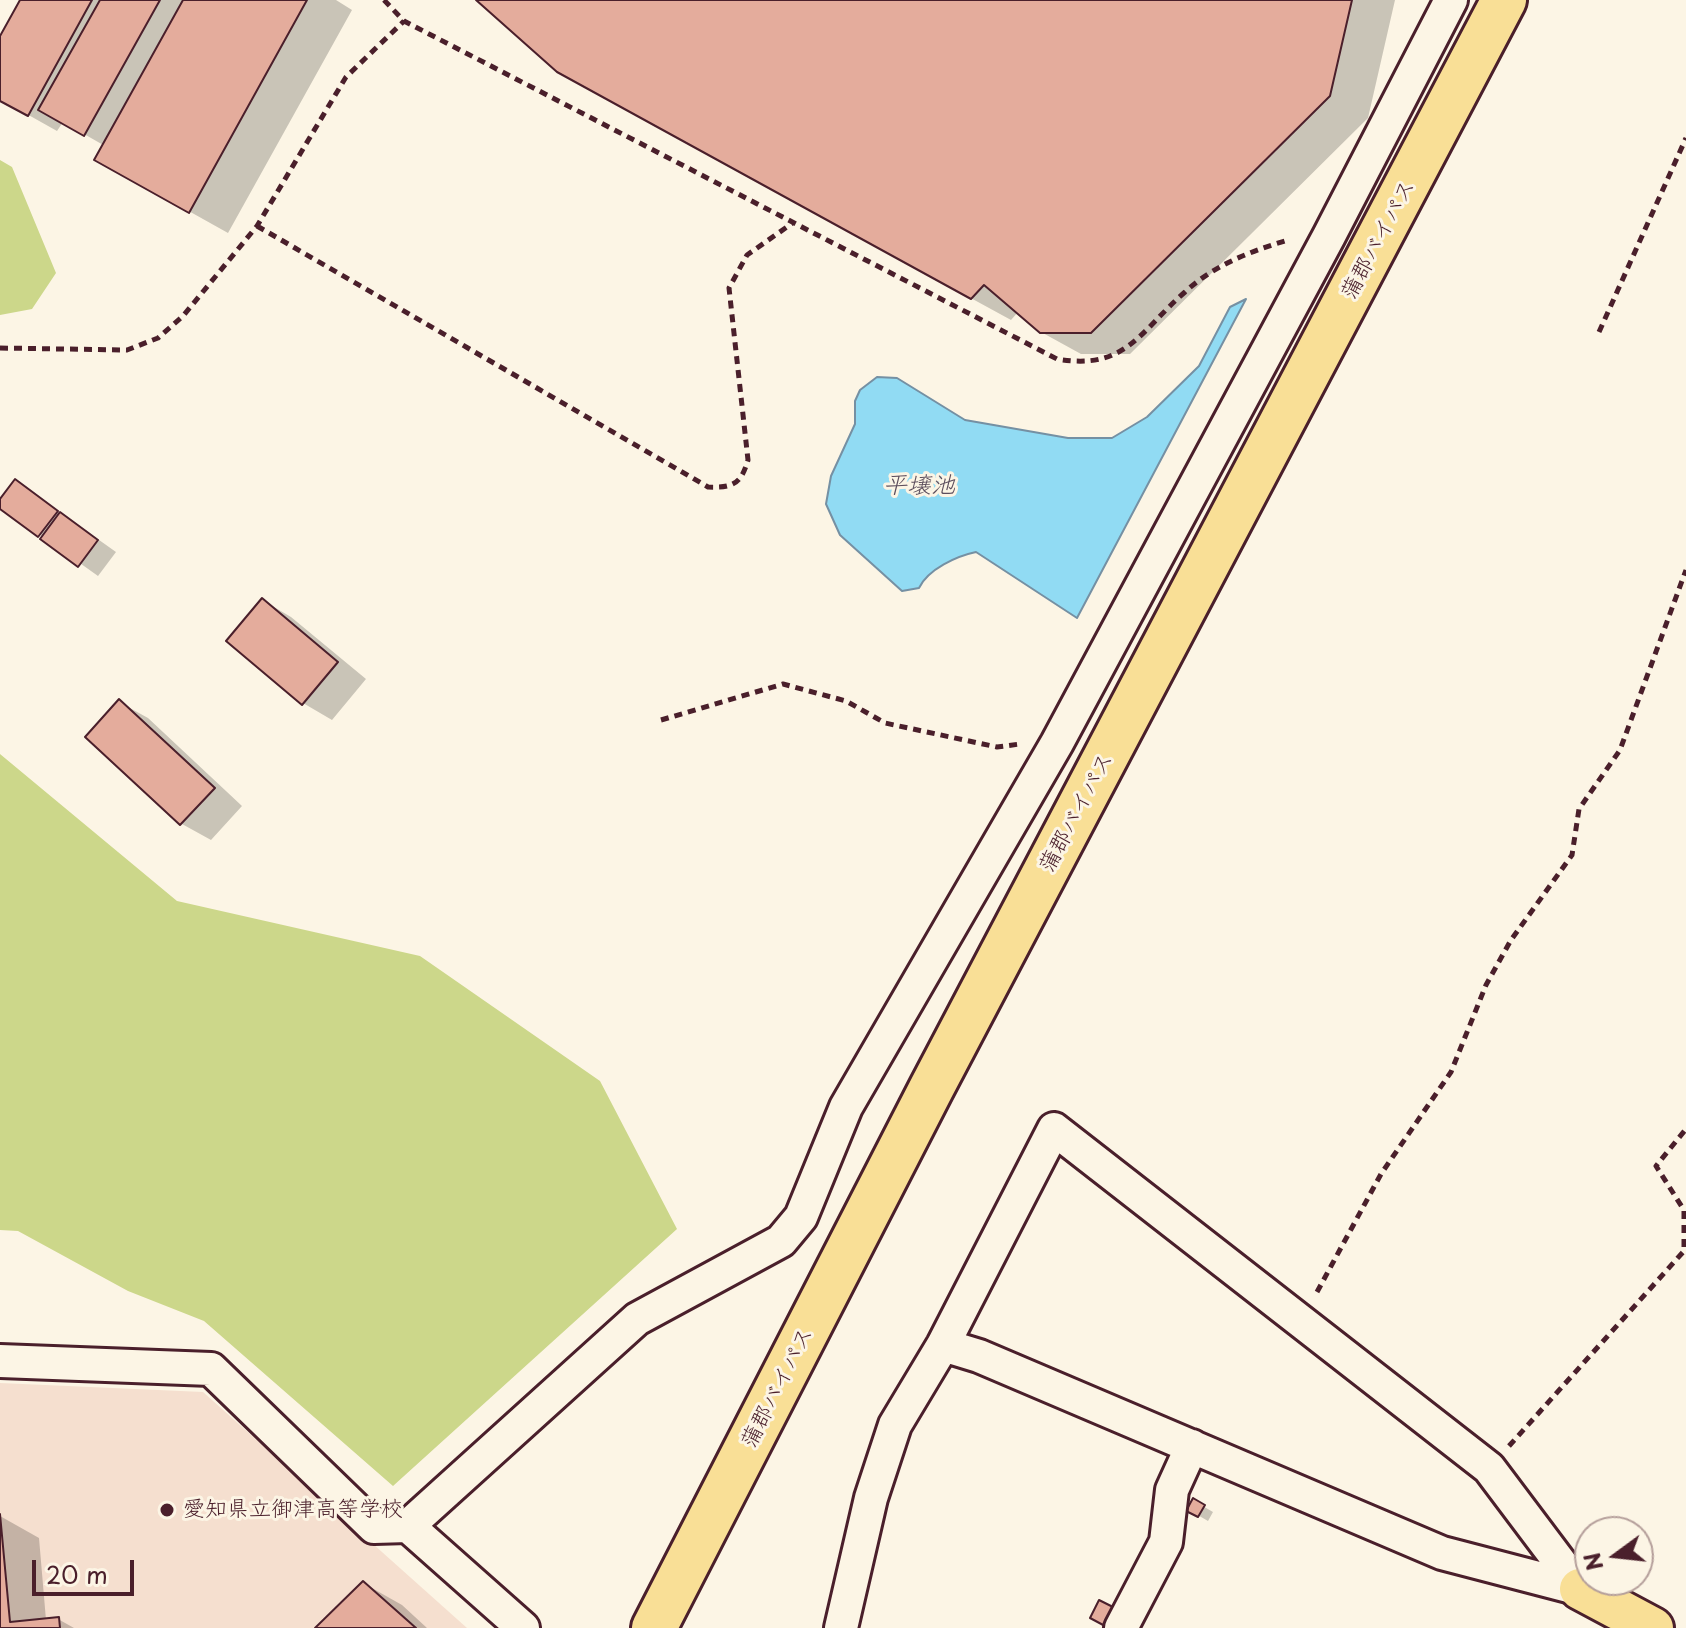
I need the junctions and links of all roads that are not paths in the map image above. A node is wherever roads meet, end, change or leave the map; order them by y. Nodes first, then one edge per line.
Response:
1 (1451, 0) edge
2 (1504, 0) edge
3 (1526, 0) edge
4 (943, 1345) junction
5 (0, 1361) edge
6 (1192, 1446) junction
7 (408, 1526) junction
8 (1574, 1581) edge
9 (1574, 1587) edge
10 (1593, 1596) edge
11 (523, 1628) edge
12 (654, 1628) edge
13 (679, 1628) edge
14 (841, 1628) edge
15 (1121, 1628) edge
16 (1653, 1628) edge

1 - 7 street
2 - 12 highway, 蒲郡バイパス
3 - 13 highway, 蒲郡バイパス
4 - 6 street
4 - 8 street
4 - 14 street
5 - 7 street
6 - 9 street
6 - 15 street
7 - 11 street
10 - 16 main road

